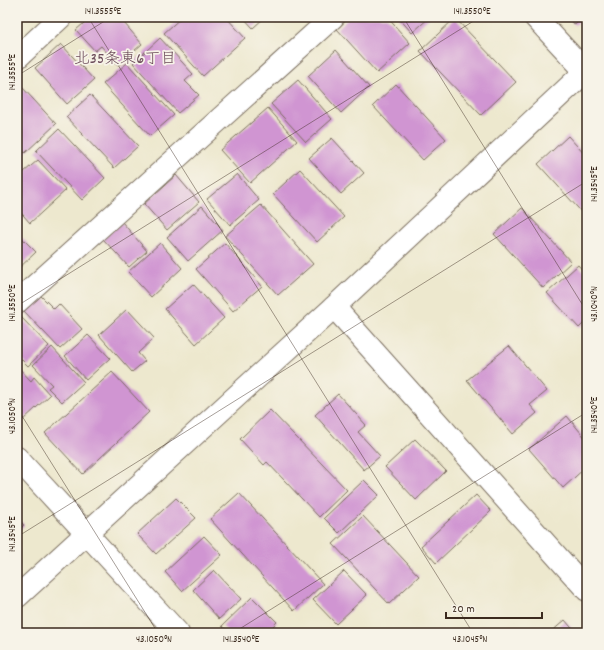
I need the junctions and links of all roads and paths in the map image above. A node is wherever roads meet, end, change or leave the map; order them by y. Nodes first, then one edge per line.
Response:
1 (61, 17) edge
2 (333, 17) edge
3 (536, 17) edge
4 (17, 58) edge
5 (587, 72) edge
6 (17, 302) edge
7 (334, 307) junction
8 (17, 458) edge
9 (87, 534) junction
10 (587, 590) edge
11 (17, 597) edge
12 (178, 633) edge

1 - 4 street
2 - 6 street
3 - 5 street
5 - 7 street
7 - 9 street
7 - 10 street
8 - 9 street
9 - 11 street
9 - 12 street

